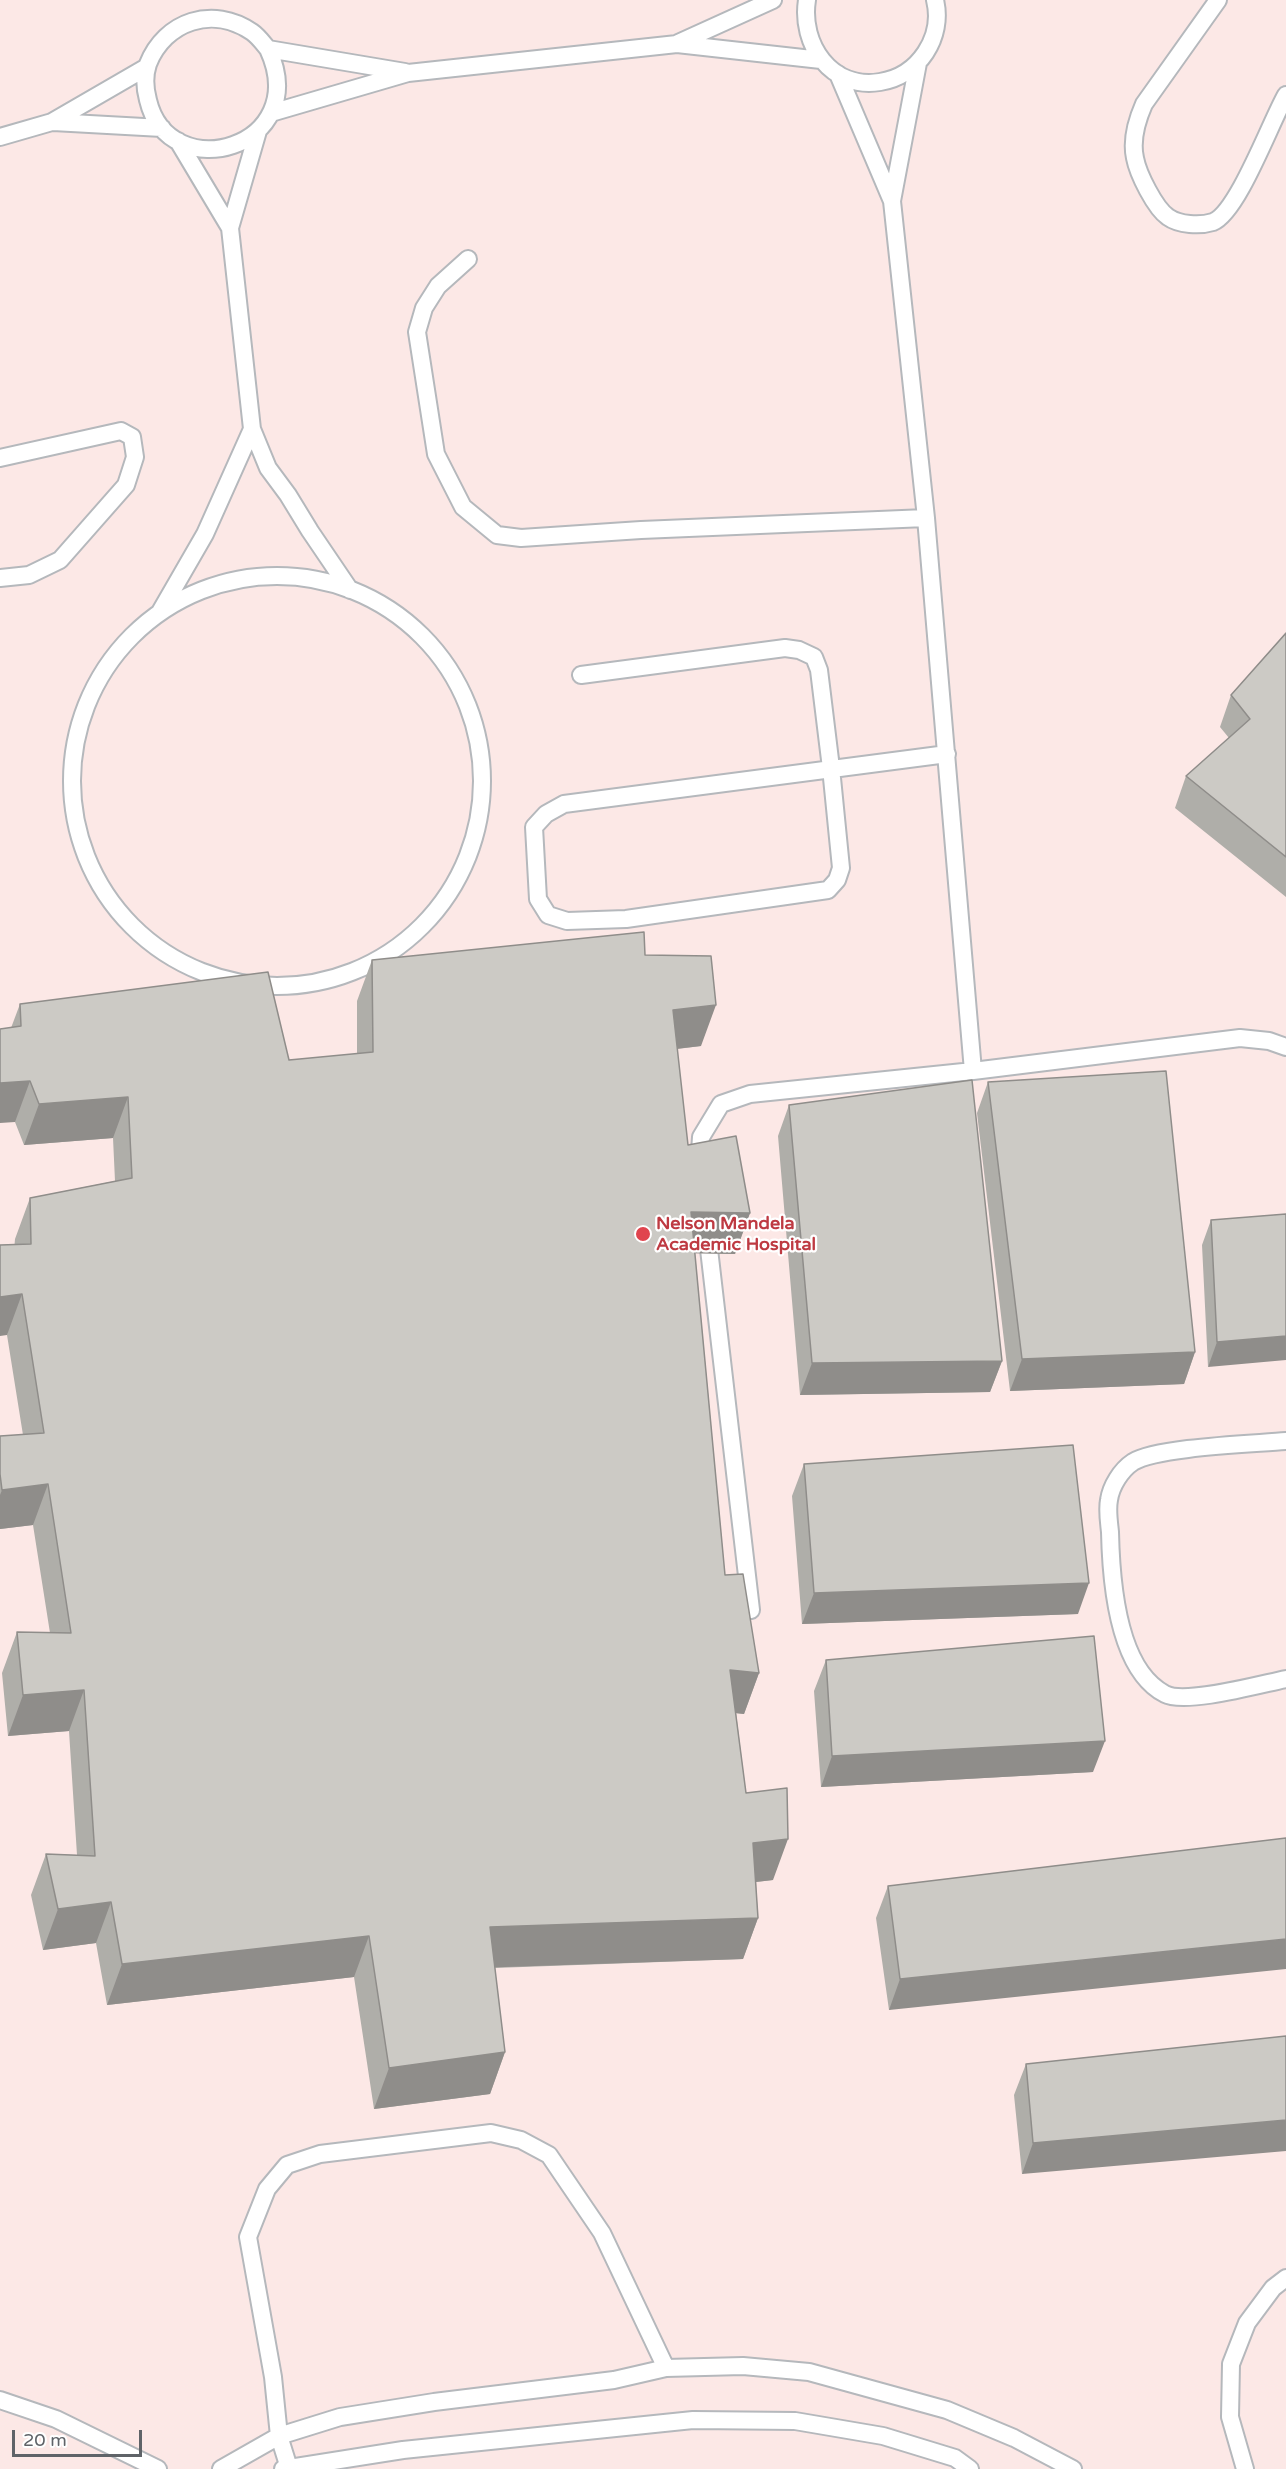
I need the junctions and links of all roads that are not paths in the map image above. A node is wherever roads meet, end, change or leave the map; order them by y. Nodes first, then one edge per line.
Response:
1 (772, 0) edge
2 (807, 0) edge
3 (935, 0) edge
4 (1218, 0) edge
5 (677, 44) junction
6 (268, 49) junction
7 (821, 60) junction
8 (918, 63) junction
9 (147, 67) junction
10 (408, 73) junction
11 (838, 74) junction
12 (1286, 95) edge
13 (271, 113) junction
14 (52, 122) junction
15 (162, 128) junction
16 (258, 131) junction
17 (0, 138) edge
18 (178, 141) junction
19 (892, 201) junction
20 (230, 228) junction
21 (468, 259) dead end
22 (252, 429) junction
23 (0, 459) edge
24 (926, 518) junction
25 (0, 578) edge
26 (350, 590) junction
27 (160, 612) junction
28 (581, 675) dead end
29 (947, 754) junction
30 (831, 768) junction
31 (1286, 1047) edge
32 (973, 1071) junction
33 (701, 1182) edge
34 (705, 1217) edge
35 (1286, 1441) edge
36 (751, 1610) edge
37 (1286, 1679) edge
38 (1286, 2278) edge
39 (666, 2368) junction
40 (0, 2400) edge
41 (279, 2436) junction
42 (286, 2468) edge
43 (158, 2469) edge
44 (221, 2469) edge
45 (970, 2469) edge
46 (1073, 2469) edge
47 (1245, 2469) edge

1 - 5 lane
2 - 7 lane
3 - 8 lane
4 - 12 lane
5 - 7 lane
5 - 10 lane
6 - 9 lane
6 - 10 lane
6 - 13 lane
7 - 11 lane
8 - 11 lane
8 - 19 lane
9 - 14 lane
9 - 15 lane
10 - 13 lane
11 - 19 lane
13 - 16 lane
14 - 15 lane
14 - 17 lane
15 - 18 lane
16 - 18 lane
16 - 20 lane
18 - 20 lane
19 - 24 lane
20 - 22 lane
21 - 24 lane
22 - 26 lane
22 - 27 lane
23 - 25 lane
24 - 29 lane
26 - 27 lane
26 - 27 lane
28 - 30 lane
29 - 30 lane
29 - 32 lane
30 - 30 lane
31 - 32 lane
32 - 33 lane
34 - 36 lane
35 - 37 lane
38 - 47 lane
39 - 41 lane
39 - 41 lane
39 - 46 lane
40 - 43 lane
41 - 42 lane
41 - 44 lane
42 - 45 lane

